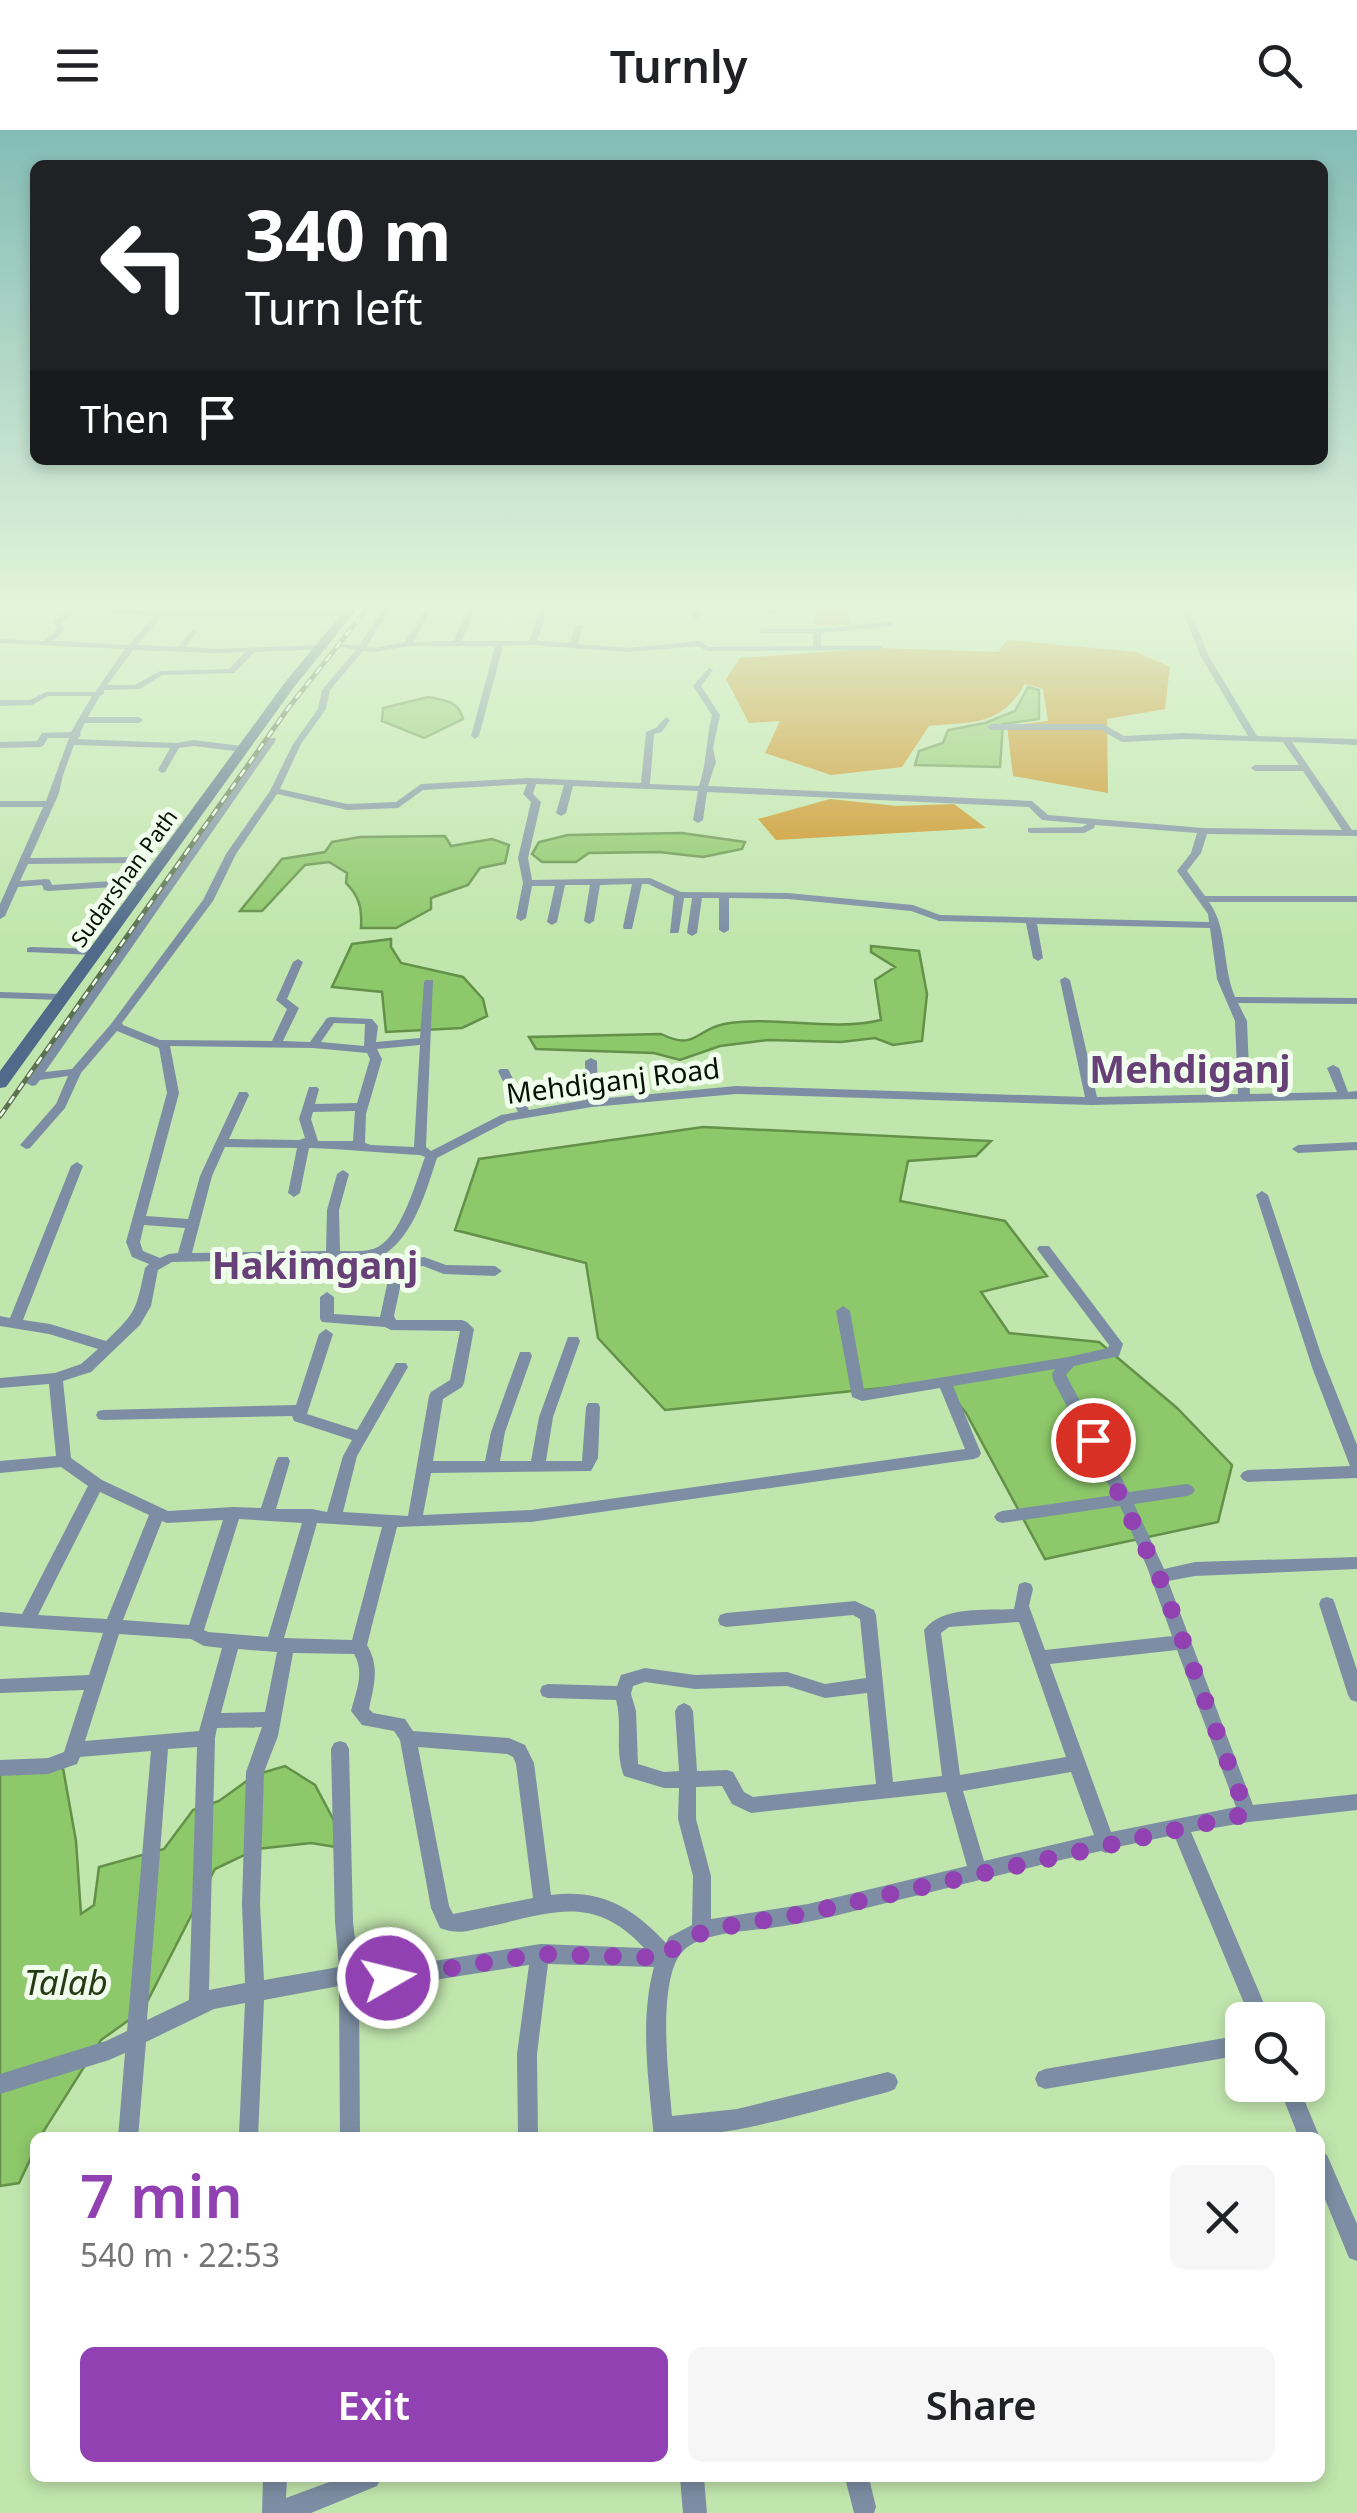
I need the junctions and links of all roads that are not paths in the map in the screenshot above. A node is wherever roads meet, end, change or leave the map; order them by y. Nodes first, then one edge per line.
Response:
1 (87, 715) edge
2 (269, 715) edge
3 (318, 715) edge
4 (481, 715) edge
5 (716, 715) edge
6 (1240, 715) edge
7 (84, 720) junction
8 (139, 720) dead end
9 (666, 720) dead end
10 (991, 727) dead end
11 (475, 736) dead end
12 (1253, 737) junction
13 (1285, 738) junction
14 (75, 739) junction
15 (272, 740) dead end
16 (1357, 742) edge
17 (0, 745) edge
18 (176, 746) junction
19 (242, 749) junction
20 (1255, 768) dead end
21 (1305, 768) junction
22 (162, 770) dead end
23 (532, 781) junction
24 (569, 783) junction
25 (644, 786) junction
26 (704, 788) junction
27 (275, 790) junction
28 (0, 804) edge
29 (49, 804) junction
30 (561, 813) dead end
31 (698, 820) dead end
32 (1094, 821) junction
33 (1031, 830) dead end
34 (1202, 831) junction
35 (1353, 833) edge
36 (26, 861) junction
37 (142, 876) junction
38 (561, 882) junction
39 (595, 882) junction
40 (637, 882) junction
41 (528, 883) junction
42 (17, 884) junction
43 (679, 895) junction
44 (697, 896) junction
45 (724, 896) junction
46 (1204, 899) junction
47 (1357, 899) edge
48 (0, 914) edge
49 (521, 918) dead end
50 (1032, 920) junction
51 (590, 921) dead end
52 (552, 922) dead end
53 (1214, 925) junction
54 (628, 927) dead end
55 (724, 930) dead end
56 (674, 931) dead end
57 (692, 933) dead end
58 (31, 950) dead end
59 (94, 952) junction
60 (1038, 958) dead end
61 (298, 962) dead end
62 (1064, 980) dead end
63 (429, 982) dead end
64 (0, 994) edge
65 (61, 997) junction
66 (1234, 1000) junction
67 (1357, 1000) edge
68 (116, 1025) junction
69 (426, 1041) junction
70 (162, 1043) junction
71 (276, 1044) junction
72 (313, 1045) junction
73 (371, 1048) junction
74 (592, 1062) dead end
75 (1334, 1068) dead end
76 (504, 1071) dead end
77 (76, 1072) junction
78 (0, 1083) edge
79 (313, 1089) dead end
80 (243, 1095) dead end
81 (1350, 1096) edge
82 (1244, 1099) junction
83 (1092, 1101) junction
84 (592, 1102) junction
85 (362, 1107) junction
86 (308, 1108) junction
87 (525, 1114) junction
88 (308, 1142) junction
89 (223, 1143) junction
90 (26, 1145) dead end
91 (359, 1145) junction
92 (1357, 1146) edge
93 (1298, 1149) dead end
94 (427, 1154) junction
95 (76, 1166) dead end
96 (343, 1174) dead end
97 (294, 1193) dead end
98 (1262, 1195) dead end
99 (138, 1220) junction
100 (193, 1224) junction
101 (1044, 1249) dead end
102 (375, 1253) junction
103 (333, 1254) junction
104 (184, 1257) junction
105 (158, 1262) junction
106 (395, 1266) junction
107 (494, 1272) dead end
108 (327, 1298) dead end
109 (844, 1312) dead end
110 (8, 1322) edge
111 (388, 1322) junction
112 (326, 1334) dead end
113 (573, 1341) dead end
114 (108, 1347) junction
115 (526, 1356) dead end
116 (1069, 1362) junction
117 (401, 1367) dead end
118 (56, 1378) junction
119 (944, 1382) junction
120 (0, 1383) edge
121 (593, 1407) dead end
122 (299, 1410) junction
123 (102, 1414) dead end
124 (360, 1437) junction
125 (64, 1461) junction
126 (284, 1461) dead end
127 (492, 1464) junction
128 (538, 1466) junction
129 (426, 1467) junction
130 (0, 1468) edge
131 (1357, 1468) edge
132 (1248, 1476) dead end
133 (97, 1484) junction
134 (1188, 1490) dead end
135 (1125, 1500) junction
136 (233, 1513) junction
137 (158, 1514) junction
138 (267, 1514) junction
139 (312, 1515) junction
140 (334, 1516) junction
141 (1002, 1517) dead end
142 (391, 1520) junction
143 (414, 1522) junction
144 (1357, 1562) edge
145 (1159, 1576) junction
146 (1025, 1588) dead end
147 (1327, 1604) dead end
148 (1024, 1614) junction
149 (0, 1619) edge
150 (27, 1619) junction
151 (726, 1620) dead end
152 (112, 1627) junction
153 (194, 1632) junction
154 (232, 1642) junction
155 (1183, 1642) junction
156 (280, 1646) junction
157 (358, 1647) junction
158 (1041, 1658) junction
159 (92, 1682) junction
160 (876, 1684) junction
161 (0, 1686) edge
162 (548, 1692) dead end
163 (622, 1694) junction
164 (1357, 1695) edge
165 (684, 1711) dead end
166 (272, 1719) junction
167 (208, 1729) junction
168 (408, 1738) junction
169 (160, 1742) junction
170 (340, 1749) dead end
171 (74, 1750) junction
172 (1078, 1763) junction
173 (0, 1768) edge
174 (688, 1780) junction
175 (952, 1784) junction
176 (885, 1789) junction
177 (1357, 1802) edge
178 (1247, 1814) junction
179 (1180, 1827) junction
180 (1106, 1844) junction
181 (978, 1872) junction
182 (543, 1904) junction
183 (701, 1932) junction
184 (540, 1954) junction
185 (667, 1958) junction
186 (350, 1979) junction
187 (255, 1990) junction
188 (1253, 2002) edge
189 (199, 2004) junction
190 (135, 2036) junction
191 (1225, 2048) edge
192 (1045, 2079) dead end
193 (888, 2082) dead end
194 (0, 2084) edge
195 (1295, 2102) edge
196 (128, 2132) edge
197 (249, 2132) edge
198 (350, 2132) edge
199 (528, 2132) edge
200 (664, 2132) edge
201 (669, 2132) edge
202 (1308, 2132) edge
203 (1325, 2174) edge
204 (1357, 2250) edge
205 (275, 2482) edge
206 (358, 2482) edge
207 (692, 2482) edge
208 (858, 2482) edge
209 (864, 2507) dead end
210 (277, 2513) edge
211 (696, 2513) edge

1 - 7 street
2 - 19 main road, Sudarshan Path
3 - 27 street
4 - 11 street
5 - 26 street
6 - 12 street
7 - 8 street
7 - 14 street
9 - 25 street
10 - 12 street
12 - 13 street
13 - 16 street
13 - 21 street
14 - 17 street
14 - 18 street
14 - 29 street
15 - 77 street
18 - 19 street
18 - 22 street
19 - 37 main road, Sudarshan Path
20 - 21 street
21 - 35 street
23 - 24 street
23 - 27 street
23 - 41 street
24 - 25 street
24 - 30 street
25 - 26 street
26 - 31 street
26 - 32 street
27 - 68 street
28 - 29 street
29 - 36 street
32 - 33 street
32 - 34 street
34 - 35 street
34 - 46 street
36 - 37 street
36 - 42 street
37 - 42 street
37 - 59 main road, Sudarshan Path
38 - 39 street
38 - 41 street
38 - 52 street
39 - 40 street
39 - 51 street
40 - 43 street
40 - 54 street
41 - 49 street
42 - 48 street
43 - 44 street
43 - 56 street
44 - 45 street
44 - 57 street
45 - 50 street
45 - 55 street
46 - 47 street
46 - 53 street
50 - 53 street
50 - 60 street
53 - 66 street
58 - 59 street
59 - 65 main road, Sudarshan Path
61 - 71 street
62 - 83 street
63 - 69 street
64 - 65 street
65 - 78 main road, Sudarshan Path
66 - 67 street
66 - 82 street
68 - 70 street
68 - 77 street
69 - 73 street
69 - 94 street
70 - 71 street
70 - 99 street
71 - 72 street
72 - 73 street
72 - 73 street
73 - 85 street
74 - 84 street
75 - 81 street
76 - 87 street
77 - 90 street
79 - 86 street
80 - 89 street
81 - 82 street, Mehdiganj Road
82 - 83 street, Mehdiganj Road
83 - 84 street, Mehdiganj Road
84 - 87 street, Mehdiganj Road
85 - 86 street
85 - 91 street
86 - 88 street
87 - 94 street, Mehdiganj Road
88 - 89 street
88 - 91 street
88 - 97 street
89 - 100 street
91 - 94 street
92 - 93 street
94 - 102 street
95 - 110 street
96 - 103 street
98 - 131 street
99 - 100 street
99 - 105 street
100 - 104 street
101 - 116 street
102 - 103 street
102 - 106 street
103 - 104 street
104 - 105 street
105 - 114 street
106 - 107 street
106 - 111 street
108 - 111 street
109 - 119 street
110 - 114 street
111 - 129 street
112 - 122 street
113 - 128 street
114 - 118 street
115 - 127 street
116 - 119 street
116 - 135 street
117 - 124 street
118 - 120 street
118 - 125 street
119 - 143 street
121 - 128 street
122 - 123 street
122 - 124 street
124 - 140 street
125 - 130 street
125 - 133 street
126 - 138 street
127 - 128 street
127 - 129 street
129 - 143 street
131 - 132 street
133 - 137 street
133 - 150 street
134 - 135 street
135 - 141 street
135 - 145 street
136 - 137 street
136 - 138 street
136 - 153 street
137 - 152 street
138 - 139 street
139 - 140 street
139 - 156 street
140 - 142 street
142 - 143 street
142 - 157 street
144 - 145 street
145 - 155 street
146 - 148 street
147 - 164 street
148 - 158 street
148 - 175 street
149 - 150 street
150 - 152 street
151 - 160 street
152 - 153 street
152 - 159 street
153 - 154 street
154 - 156 street
154 - 167 street
155 - 158 street
155 - 178 street
156 - 157 street
156 - 166 street
157 - 168 street
158 - 172 street
159 - 161 street
159 - 171 street
160 - 163 street
160 - 176 street
162 - 163 street
163 - 174 street
165 - 174 street
166 - 167 street
166 - 187 street
167 - 169 street
167 - 189 street
168 - 182 street
168 - 182 street
169 - 171 street
169 - 190 street
170 - 186 street
171 - 173 street
172 - 175 street
172 - 180 street
174 - 176 street
174 - 183 street
175 - 176 street
175 - 181 street
177 - 178 street
178 - 179 street
179 - 180 street
179 - 188 street
180 - 181 street
181 - 183 street
182 - 185 street
183 - 185 street
184 - 185 street
184 - 186 street
184 - 199 street
185 - 200 street
186 - 187 street
186 - 198 street
187 - 189 street
187 - 197 street
189 - 190 street
190 - 194 street
190 - 196 street
191 - 192 street
193 - 201 street
195 - 202 street
203 - 204 street
205 - 210 street
206 - 210 street
207 - 211 street
208 - 209 street

